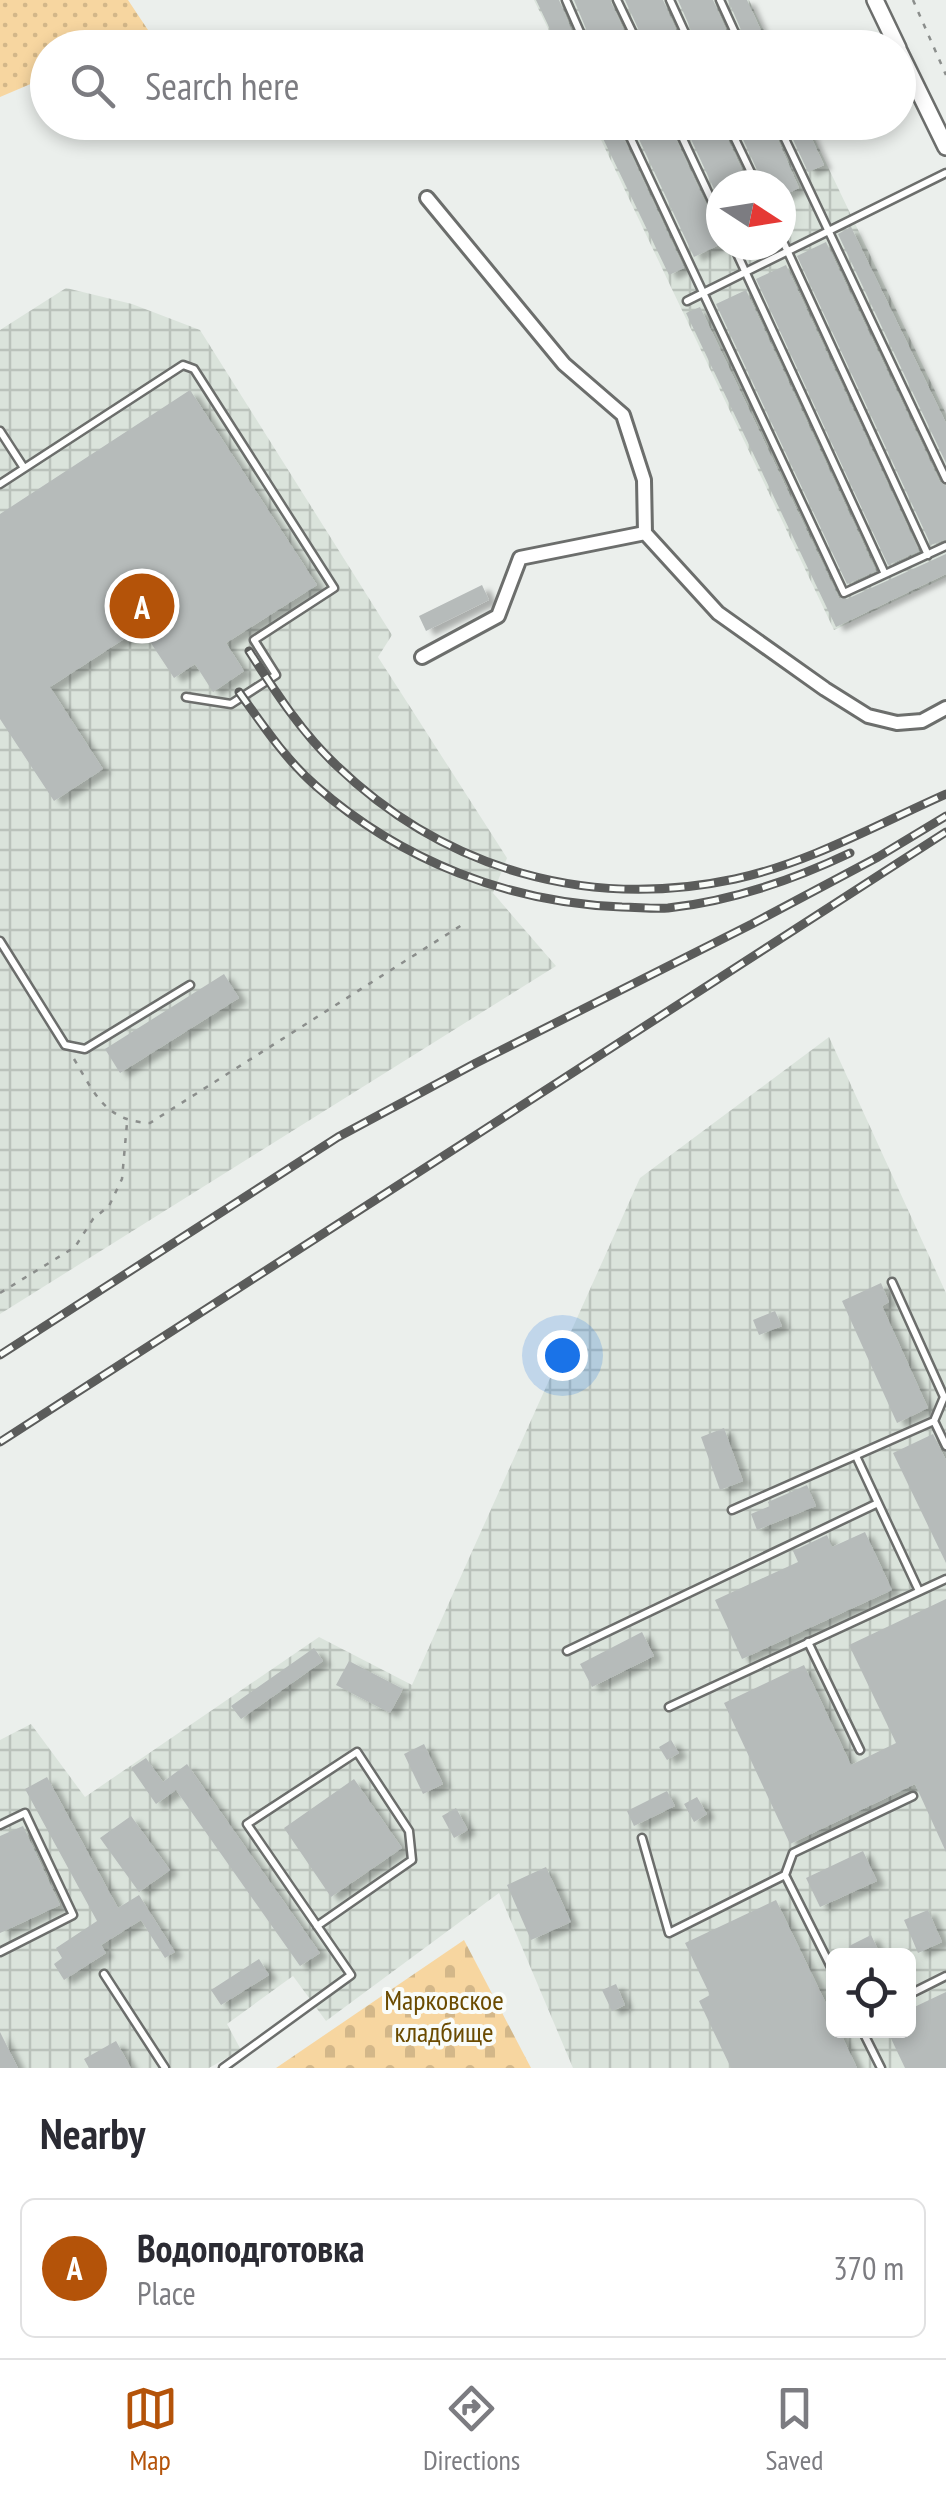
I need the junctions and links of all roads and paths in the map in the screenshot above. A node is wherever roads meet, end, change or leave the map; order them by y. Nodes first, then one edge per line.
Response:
1 (566, 0) edge
2 (617, 0) edge
3 (670, 0) edge
4 (720, 0) edge
5 (875, 0) edge
6 (913, 0) edge
7 (579, 30) edge
8 (631, 30) edge
9 (684, 30) edge
10 (734, 30) edge
11 (889, 30) edge
12 (946, 75) edge
13 (916, 85) edge
14 (632, 140) edge
15 (683, 140) edge
16 (736, 140) edge
17 (785, 140) edge
18 (946, 147) edge
19 (750, 170) edge
20 (946, 173) edge
21 (706, 188) edge
22 (427, 198) dead end
23 (828, 232) junction
24 (796, 248) edge
25 (740, 260) edge
26 (771, 260) edge
27 (792, 260) edge
28 (746, 272) junction
29 (704, 293) junction
30 (687, 301) dead end
31 (0, 431) edge
32 (24, 468) junction
33 (946, 479) edge
34 (0, 484) edge
35 (645, 532) junction
36 (946, 546) edge
37 (928, 554) junction
38 (886, 574) junction
39 (422, 657) dead end
40 (186, 697) dead end
41 (946, 708) edge
42 (466, 923) dead end
43 (0, 941) edge
44 (190, 985) dead end
45 (65, 1045) junction
46 (127, 1122) junction
47 (892, 1282) dead end
48 (0, 1293) edge
49 (934, 1422) junction
50 (946, 1446) edge
51 (856, 1456) junction
52 (878, 1504) junction
53 (732, 1510) dead end
54 (946, 1578) edge
55 (919, 1591) junction
56 (808, 1642) junction
57 (567, 1651) dead end
58 (669, 1707) dead end
59 (860, 1750) dead end
60 (912, 1796) dead end
61 (0, 1825) edge
62 (642, 1838) dead end
63 (785, 1874) junction
64 (317, 1926) junction
65 (0, 1952) edge
66 (826, 1956) edge
67 (104, 1974) dead end
68 (946, 1976) edge
69 (916, 1991) edge
70 (866, 2038) edge
71 (165, 2068) edge
72 (223, 2068) edge
73 (881, 2068) edge

1 - 7 lane
2 - 8 lane
3 - 9 lane
4 - 10 lane
5 - 11 street
6 - 12 path
13 - 18 street
14 - 29 lane
15 - 21 lane
16 - 19 lane
17 - 23 lane
20 - 23 lane
22 - 35 street
23 - 24 lane
23 - 33 lane
25 - 28 lane
26 - 28 lane
27 - 37 lane
28 - 29 lane
28 - 38 lane
29 - 30 lane
29 - 38 lane
31 - 32 lane
32 - 34 lane
32 - 40 lane
35 - 39 street
35 - 41 street
36 - 37 lane
37 - 38 lane
42 - 46 path
43 - 45 lane
44 - 45 lane
45 - 46 path
46 - 48 path
47 - 49 lane
49 - 50 lane
49 - 51 lane
51 - 52 lane
51 - 53 lane
52 - 55 lane
52 - 57 lane
54 - 55 lane
55 - 56 lane
56 - 58 lane
56 - 59 lane
60 - 63 lane
61 - 65 lane
62 - 63 lane
63 - 66 lane
64 - 64 lane
64 - 72 lane
67 - 71 lane
68 - 69 lane
70 - 73 lane

